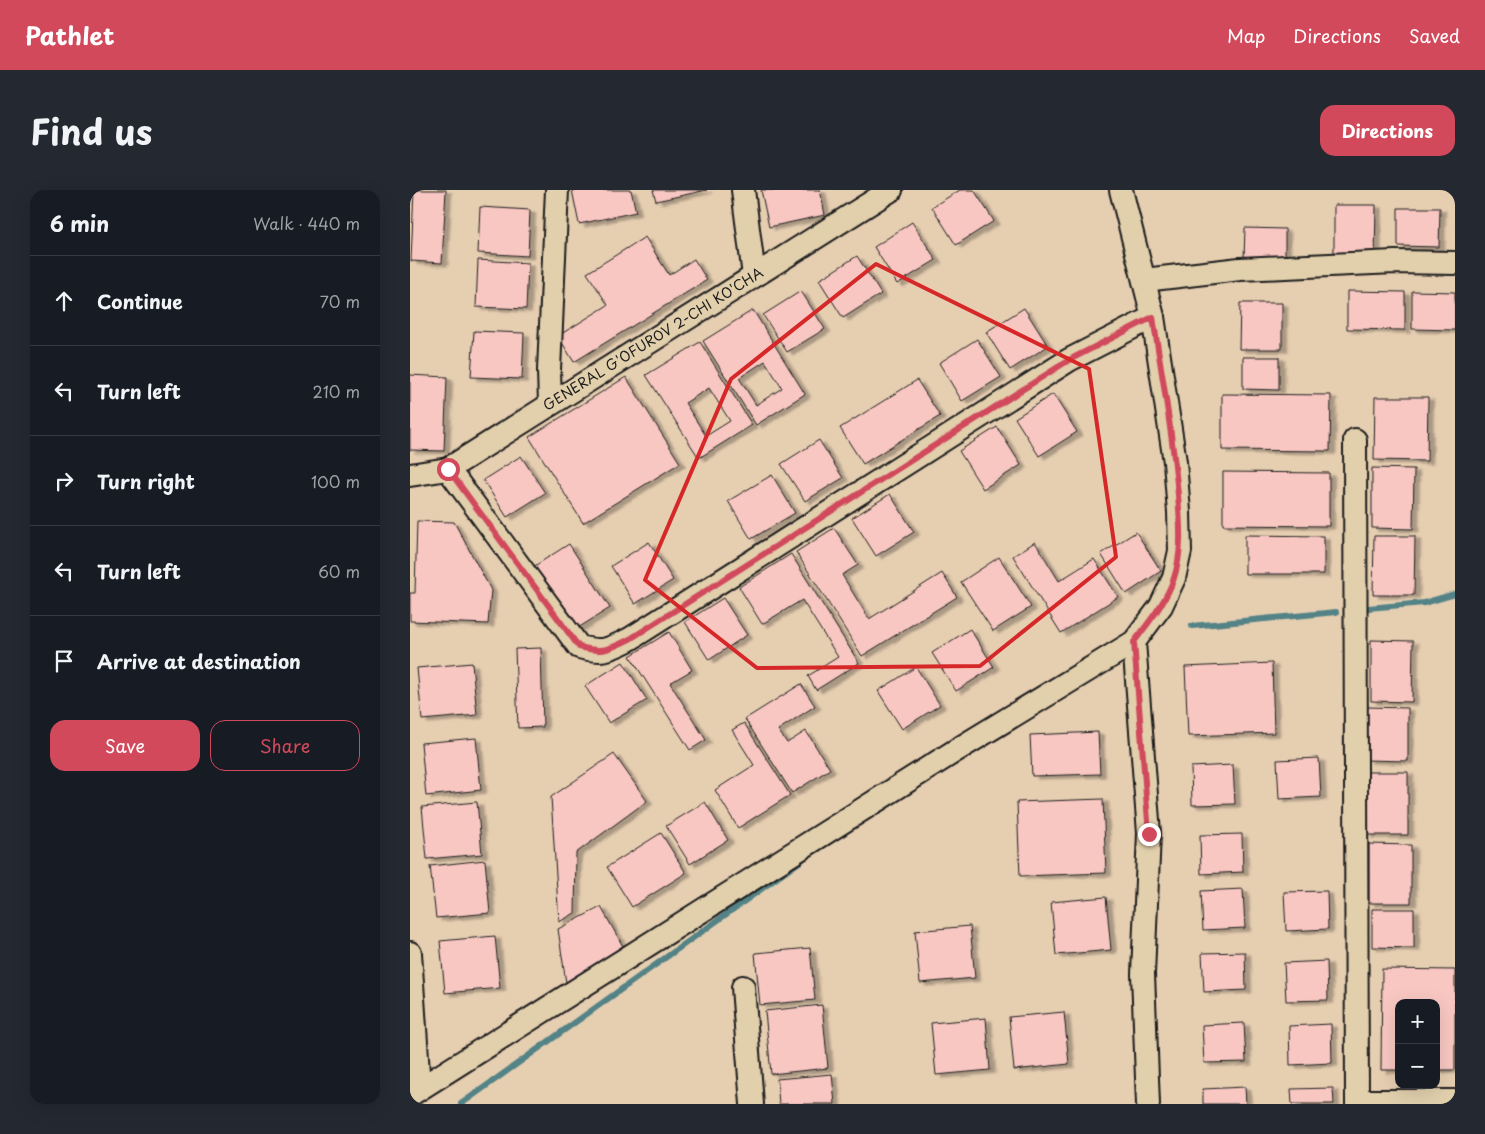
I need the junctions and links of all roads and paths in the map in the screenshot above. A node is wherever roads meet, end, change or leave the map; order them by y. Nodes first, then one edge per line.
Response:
1 (557, 190) edge
2 (743, 190) edge
3 (892, 190) edge
4 (1121, 190) edge
5 (1455, 263) edge
6 (754, 276) junction
7 (1144, 280) junction
8 (1153, 317) junction
9 (550, 404) junction
10 (1355, 440) dead end
11 (448, 469) junction
12 (410, 475) edge
13 (1134, 642) junction
14 (410, 953) edge
15 (743, 986) dead end
16 (415, 1092) edge
17 (1455, 1101) edge
18 (1357, 1102) edge
19 (752, 1104) edge
20 (1148, 1104) edge

1 - 9 street
2 - 6 street
3 - 6 street, GENERAL G'OFUROV 2-CHI KO'CHA
4 - 7 street
5 - 7 street
6 - 9 street, GENERAL G'OFUROV 2-CHI KO'CHA
7 - 8 street
8 - 11 street
8 - 13 street
9 - 11 street, GENERAL G'OFUROV 2-CHI KO'CHA
10 - 18 street
11 - 12 street, GENERAL G'OFUROV 2-CHI KO'CHA
13 - 16 street
13 - 20 street
14 - 16 street
15 - 19 street
17 - 18 street

